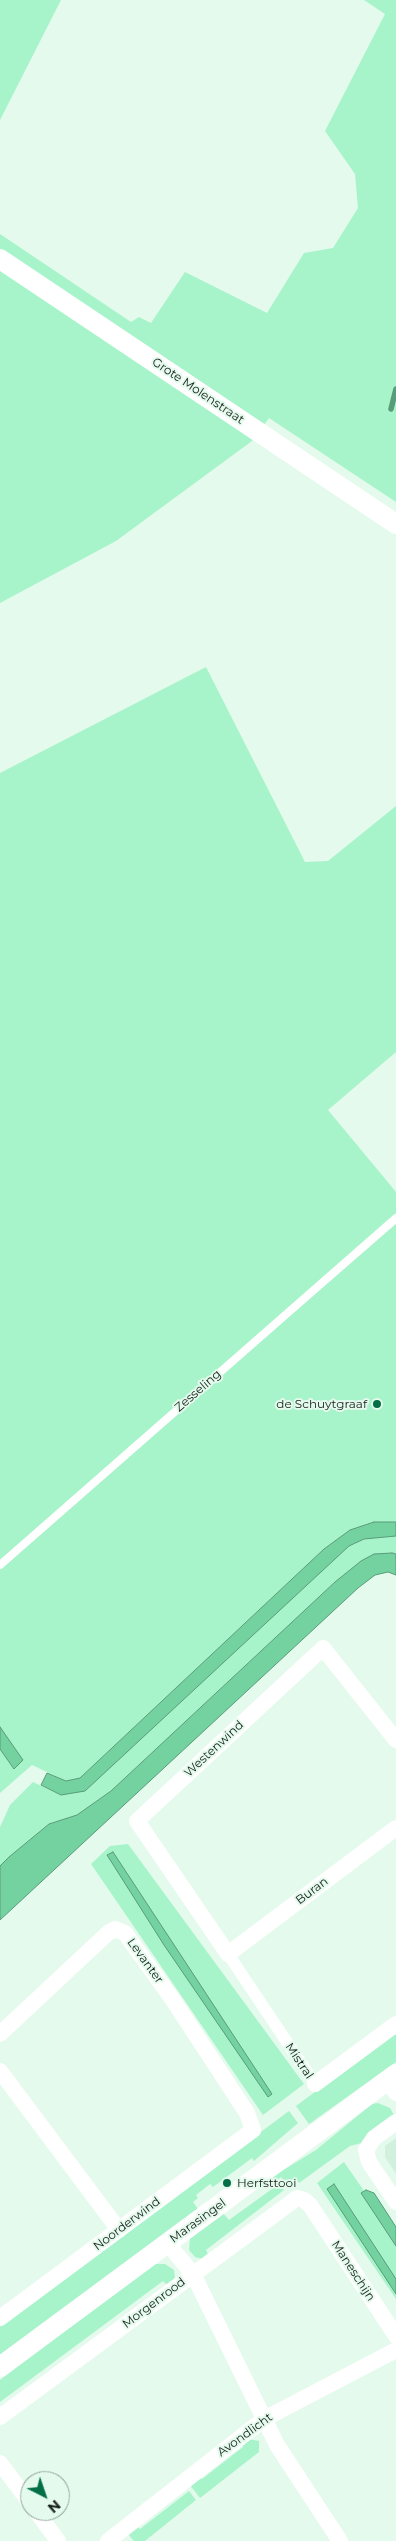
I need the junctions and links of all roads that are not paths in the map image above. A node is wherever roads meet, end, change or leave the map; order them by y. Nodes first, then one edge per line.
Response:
1 (0, 259) edge
2 (396, 524) edge
3 (396, 1218) edge
4 (0, 1565) edge
5 (396, 1740) edge
6 (396, 1828) edge
7 (228, 1954) junction
8 (396, 2024) edge
9 (0, 2034) edge
10 (0, 2071) edge
11 (393, 2082) edge
12 (315, 2084) joint
13 (396, 2122) edge
14 (253, 2130) joint
15 (396, 2202) edge
16 (310, 2205) joint
17 (118, 2230) junction
18 (168, 2243) junction
19 (193, 2274) junction
20 (0, 2318) edge
21 (396, 2336) edge
22 (396, 2350) edge
23 (0, 2367) edge
24 (0, 2417) edge
25 (264, 2419) junction
26 (0, 2463) edge
27 (20, 2490) edge
28 (43, 2521) edge
29 (58, 2541) edge
30 (108, 2541) edge
31 (340, 2541) edge

1 - 2 street, Grote Molenstraat
3 - 4 lane, Zesseling
5 - 7 street, Westenwind
6 - 7 street, Buran
7 - 12 street, Mistral
8 - 12 street, Mistral
9 - 14 street, Levanter
10 - 17 street
11 - 18 street, Marasingel
13 - 15 street
14 - 17 street, Noorderwind
16 - 19 street, Morgenrood
16 - 21 street, Maneschijn
17 - 20 street, Noorderwind
18 - 19 street
18 - 23 street, Marasingel
19 - 24 street, Morgenrood
19 - 25 street
22 - 25 street, Avondlicht
25 - 30 street, Avondlicht
25 - 31 street
26 - 27 street
28 - 29 street

